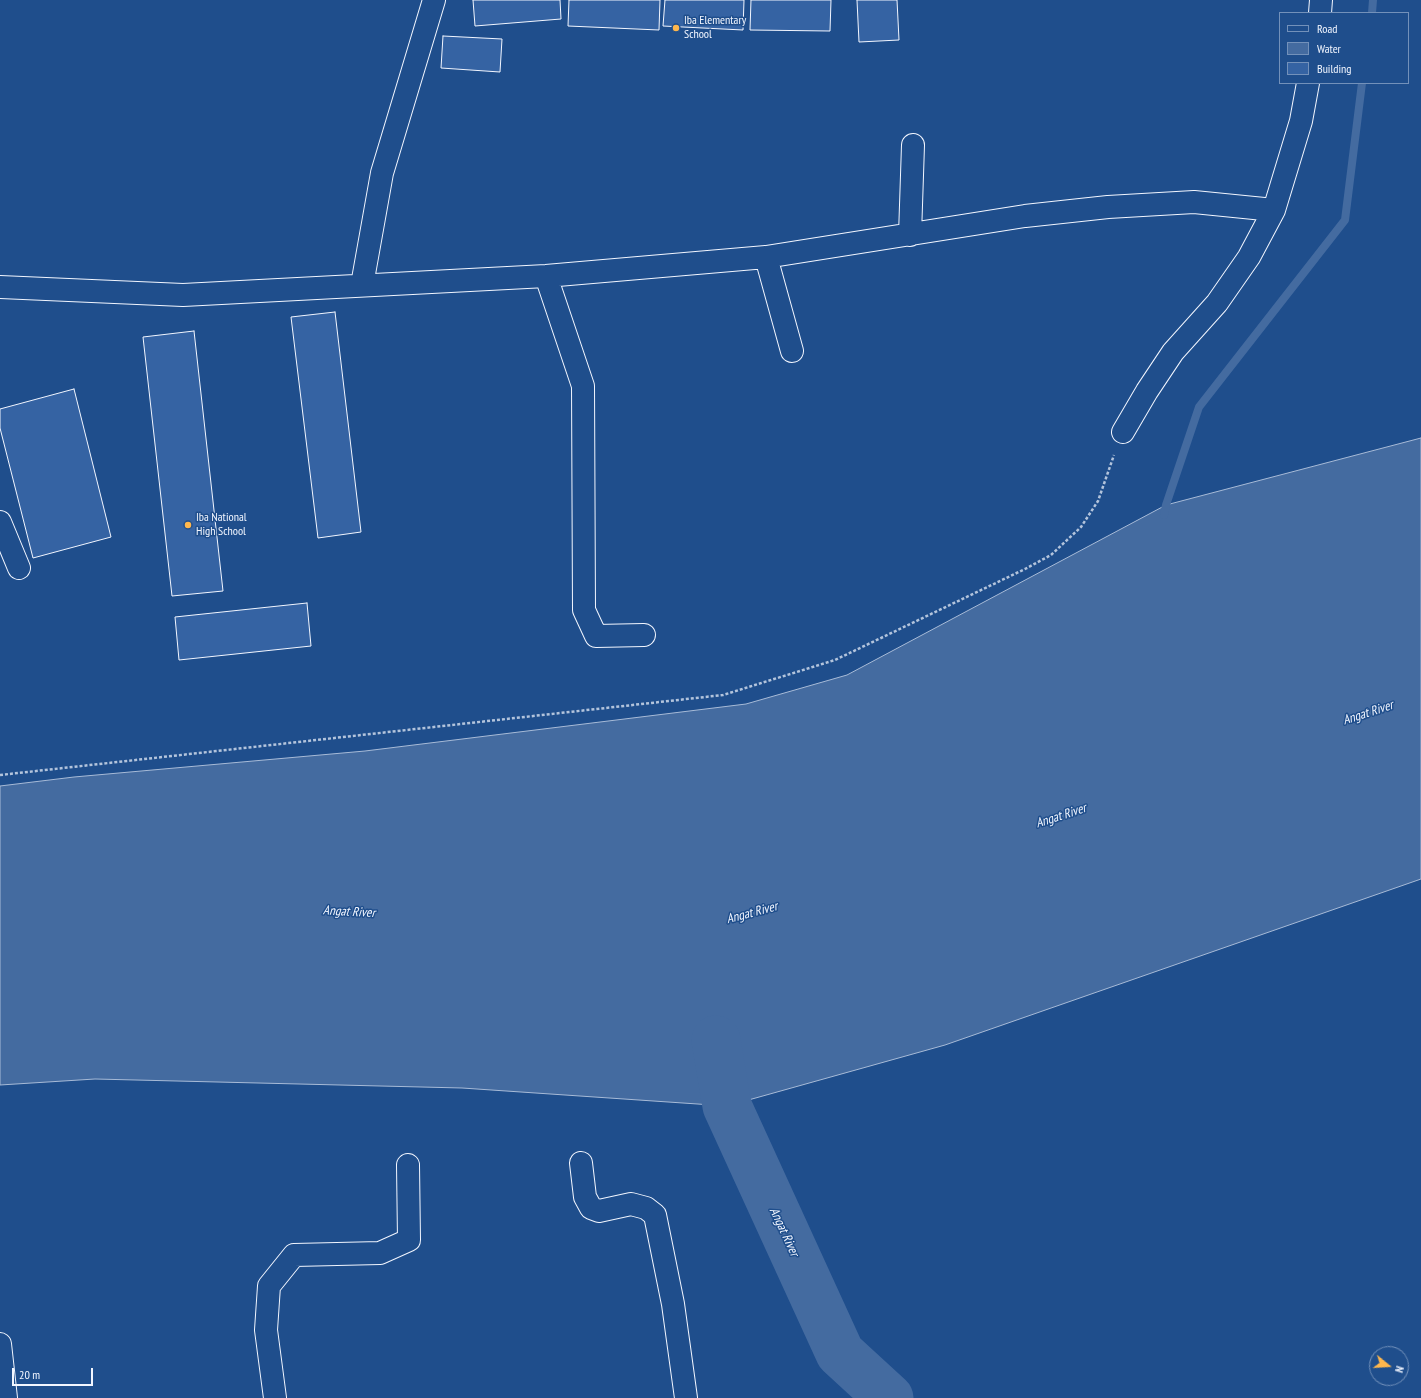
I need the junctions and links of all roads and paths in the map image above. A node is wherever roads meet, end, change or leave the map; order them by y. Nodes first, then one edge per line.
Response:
1 (434, 0) edge
2 (1321, 0) edge
3 (1320, 12) edge
4 (1308, 84) edge
5 (913, 145) dead end
6 (1274, 210) junction
7 (910, 235) junction
8 (766, 257) junction
9 (546, 276) junction
10 (362, 285) junction
11 (0, 287) edge
12 (792, 351) dead end
13 (1124, 432) joint
14 (0, 522) edge
15 (18, 568) dead end
16 (644, 634) dead end
17 (0, 774) edge
18 (581, 1163) dead end
19 (408, 1165) dead end
20 (0, 1344) edge
21 (6, 1398) edge
22 (275, 1398) edge
23 (686, 1398) edge

1 - 10 street
2 - 3 street
4 - 6 street
5 - 7 street
6 - 7 street
6 - 13 street
7 - 8 street
8 - 9 street
8 - 12 street
9 - 10 street
9 - 16 street
10 - 11 street
13 - 17 path
14 - 15 street
18 - 23 street
19 - 22 street
20 - 21 street

